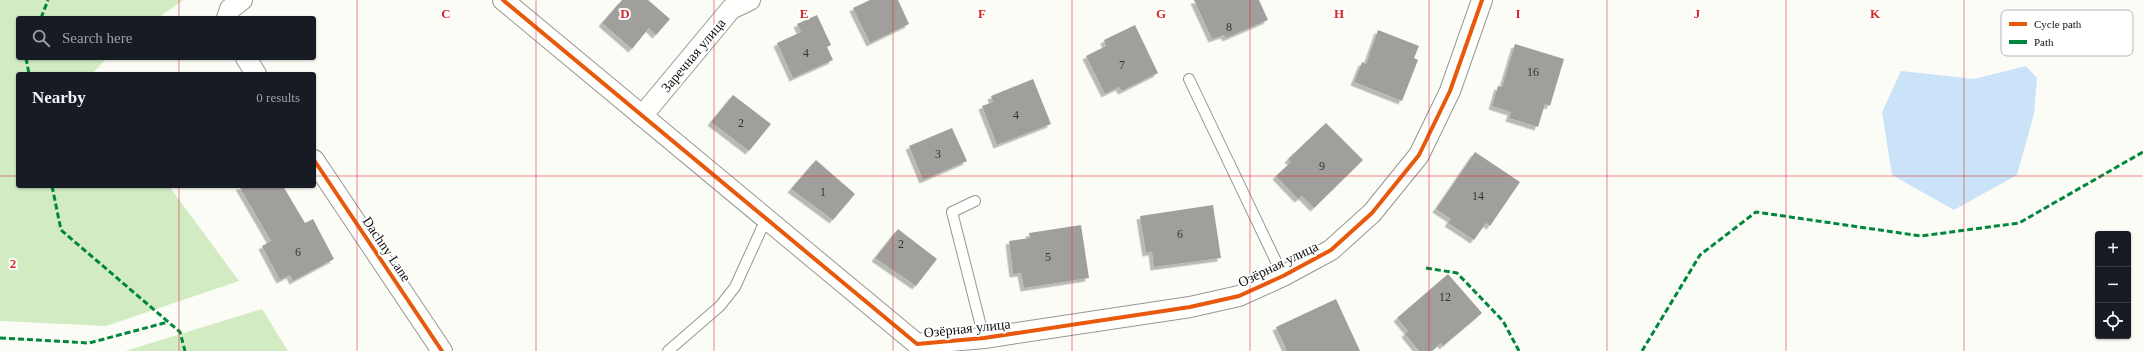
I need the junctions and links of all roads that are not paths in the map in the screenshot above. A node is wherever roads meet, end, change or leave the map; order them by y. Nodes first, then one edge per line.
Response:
1 (242, 0) edge
2 (503, 0) edge
3 (750, 0) edge
4 (1482, 0) edge
5 (228, 16) edge
6 (247, 60) edge
7 (255, 72) edge
8 (1189, 79) dead end
9 (642, 116) junction
10 (316, 163) edge
11 (975, 201) dead end
12 (766, 218) junction
13 (1283, 276) junction
14 (984, 338) junction
15 (914, 348) edge
16 (442, 351) edge
17 (668, 351) edge

1 - 5 street
2 - 9 street
3 - 9 street, Заречная улица
4 - 13 street, Озёрная улица
6 - 7 street
8 - 13 lane
9 - 12 street
10 - 16 street, Dachny Lane
11 - 14 lane
12 - 15 street
12 - 17 lane
13 - 14 street, Озёрная улица
14 - 15 street, Озёрная улица

